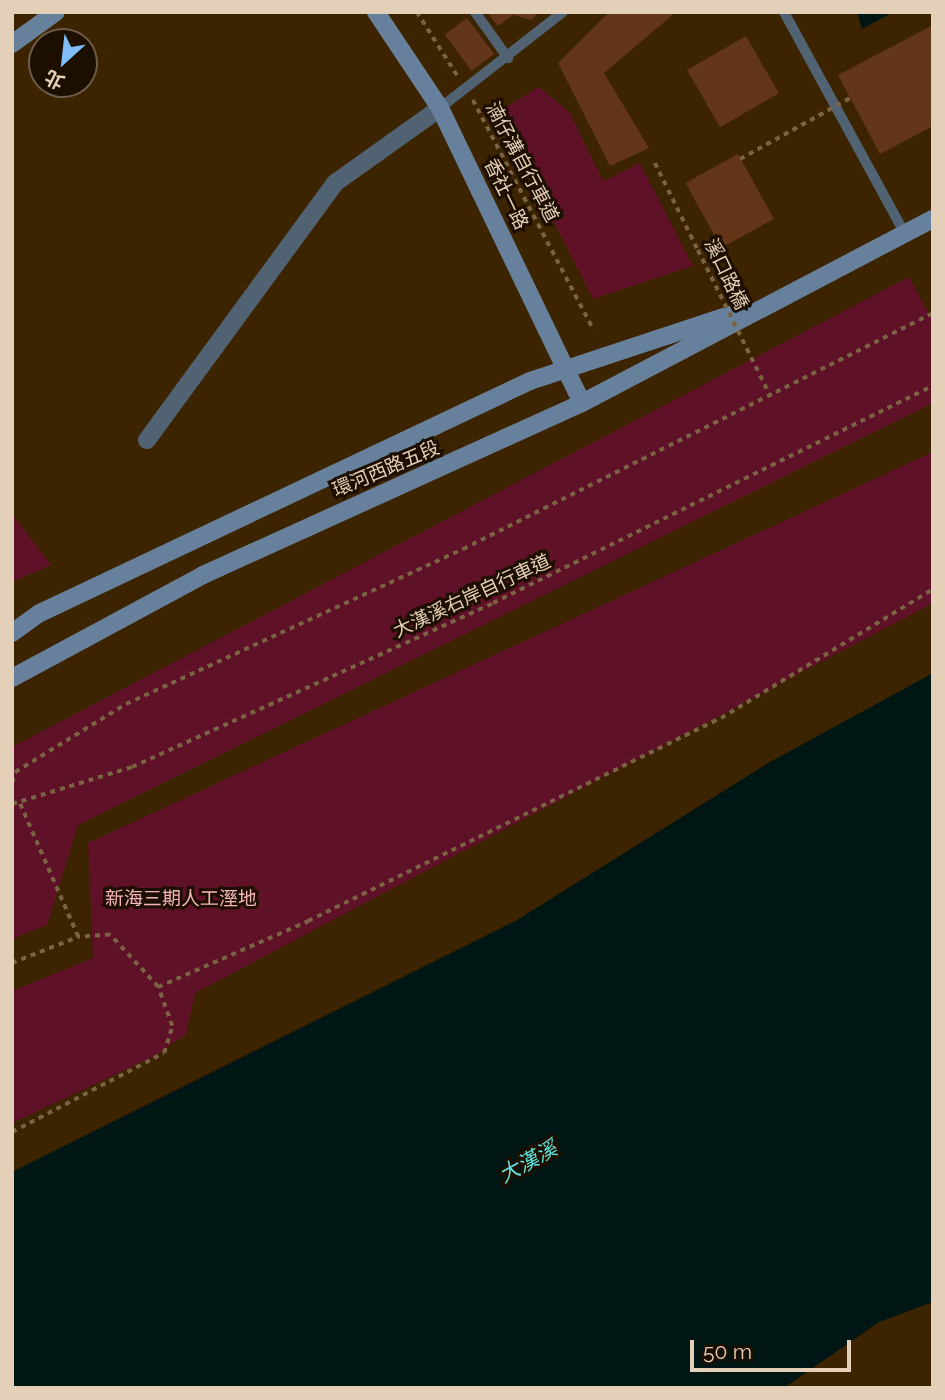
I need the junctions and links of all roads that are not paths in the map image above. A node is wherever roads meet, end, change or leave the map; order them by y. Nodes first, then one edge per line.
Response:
1 (56, 12) edge
2 (376, 12) edge
3 (475, 12) edge
4 (563, 12) edge
5 (784, 12) edge
6 (12, 44) edge
7 (508, 58) junction
8 (440, 107) junction
9 (933, 219) edge
10 (905, 234) junction
11 (777, 300) junction
12 (568, 368) junction
13 (582, 403) junction
14 (147, 440) dead end
15 (12, 633) edge
16 (12, 678) edge

1 - 6 street
2 - 8 street, 香社一路
3 - 7 lane
4 - 7 lane
5 - 10 lane
7 - 8 lane
8 - 12 street, 香社一路
8 - 14 street
9 - 10 street, 環河西路五段
10 - 11 street, 環河西路五段
11 - 12 street, 環河西路五段
11 - 13 street, 環河西路五段
12 - 13 street, 香社一路
12 - 15 street, 環河西路五段
13 - 16 street, 環河西路五段

